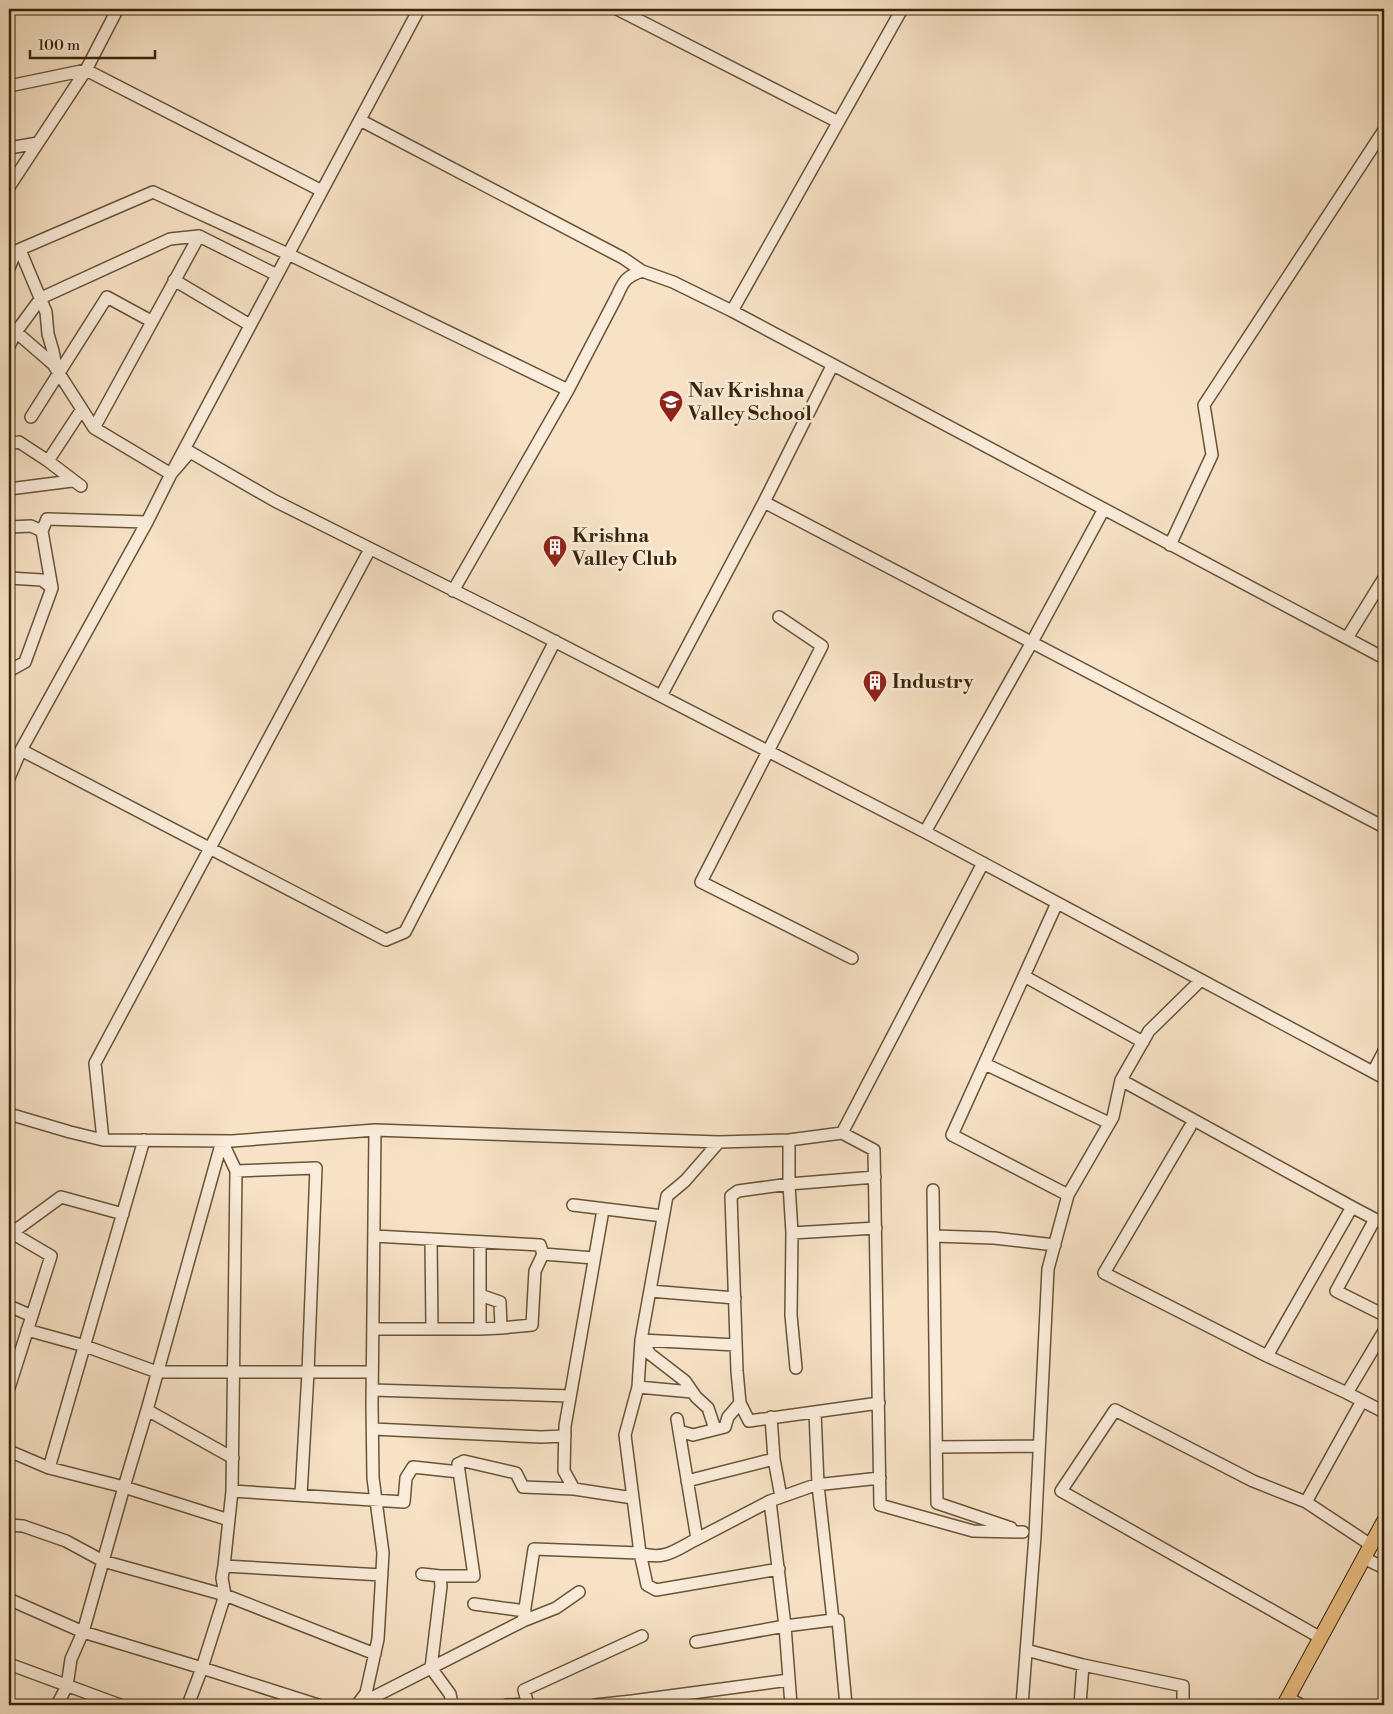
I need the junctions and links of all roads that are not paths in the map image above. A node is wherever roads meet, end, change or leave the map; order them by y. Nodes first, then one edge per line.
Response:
1 (113, 9) edge
2 (419, 9) edge
3 (617, 9) edge
4 (902, 9) edge
5 (86, 70) junction
6 (9, 86) edge
7 (360, 120) junction
8 (838, 122) junction
9 (1384, 130) edge
10 (38, 143) junction
11 (9, 148) edge
12 (9, 187) edge
13 (322, 191) junction
14 (199, 236) junction
15 (20, 250) junction
16 (288, 254) junction
17 (9, 268) edge
18 (642, 271) junction
19 (277, 275) junction
20 (174, 280) junction
21 (41, 298) junction
22 (732, 311) junction
23 (151, 321) junction
24 (250, 325) junction
25 (12, 330) edge
26 (9, 346) edge
27 (832, 366) junction
28 (58, 371) junction
29 (568, 390) junction
30 (82, 409) junction
31 (31, 417) dead end
32 (94, 428) junction
33 (9, 444) edge
34 (48, 461) junction
35 (170, 474) junction
36 (9, 489) edge
37 (764, 502) junction
38 (1104, 509) junction
39 (147, 522) junction
40 (9, 527) edge
41 (42, 531) junction
42 (1170, 545) junction
43 (370, 549) junction
44 (9, 578) edge
45 (1384, 578) edge
46 (52, 588) junction
47 (453, 591) junction
48 (778, 617) dead end
49 (1347, 638) junction
50 (555, 641) junction
51 (1032, 642) junction
52 (1384, 658) edge
53 (9, 671) edge
54 (661, 696) junction
55 (21, 750) junction
56 (769, 752) junction
57 (9, 778) edge
58 (1384, 827) edge
59 (925, 832) junction
60 (210, 849) junction
61 (983, 863) junction
62 (1057, 903) junction
63 (852, 958) dead end
64 (1024, 976) junction
65 (1201, 980) junction
66 (1143, 1042) junction
67 (1384, 1051) edge
68 (985, 1064) junction
69 (1373, 1072) junction
70 (1384, 1078) edge
71 (1121, 1080) junction
72 (9, 1114) edge
73 (1109, 1123) junction
74 (1190, 1127) dead end
75 (375, 1130) junction
76 (842, 1133) junction
77 (103, 1140) junction
78 (144, 1140) junction
79 (789, 1140) junction
80 (222, 1141) junction
81 (719, 1142) junction
82 (236, 1171) junction
83 (874, 1177) junction
84 (789, 1184) junction
85 (933, 1190) dead end
86 (1068, 1195) junction
87 (573, 1205) dead end
88 (1352, 1207) junction
89 (603, 1210) junction
90 (123, 1214) junction
91 (663, 1216) junction
92 (1380, 1221) edge
93 (876, 1228) junction
94 (792, 1233) junction
95 (10, 1234) edge
96 (374, 1236) junction
97 (934, 1236) junction
98 (431, 1239) junction
99 (480, 1242) junction
100 (1055, 1245) junction
101 (544, 1254) junction
102 (594, 1258) junction
103 (650, 1290) junction
104 (480, 1295) junction
105 (734, 1298) junction
106 (9, 1306) edge
107 (1384, 1315) edge
108 (32, 1316) junction
109 (501, 1328) junction
110 (372, 1329) junction
111 (432, 1329) junction
112 (27, 1330) junction
113 (480, 1330) junction
114 (1384, 1331) edge
115 (641, 1340) junction
116 (736, 1345) junction
117 (85, 1346) junction
118 (1267, 1356) junction
119 (796, 1368) dead end
120 (156, 1372) junction
121 (308, 1372) junction
122 (372, 1372) junction
123 (233, 1373) junction
124 (638, 1387) junction
125 (9, 1388) edge
126 (372, 1390) junction
127 (692, 1392) junction
128 (1347, 1394) junction
129 (570, 1396) junction
130 (1362, 1401) junction
131 (879, 1402) junction
132 (740, 1403) junction
133 (147, 1410) junction
134 (815, 1412) junction
135 (1384, 1412) edge
136 (771, 1418) junction
137 (677, 1419) dead end
138 (373, 1429) junction
139 (715, 1430) junction
140 (679, 1431) junction
141 (565, 1436) junction
142 (1039, 1446) junction
143 (937, 1447) junction
144 (9, 1451) edge
145 (232, 1458) junction
146 (774, 1460) junction
147 (50, 1468) junction
148 (459, 1472) junction
149 (880, 1478) junction
150 (687, 1482) junction
151 (818, 1484) junction
152 (124, 1487) junction
153 (574, 1489) junction
154 (232, 1490) junction
155 (301, 1495) junction
156 (781, 1497) junction
157 (633, 1498) junction
158 (377, 1500) junction
159 (770, 1501) junction
160 (1306, 1502) junction
161 (229, 1520) junction
162 (1384, 1521) edge
163 (9, 1525) edge
164 (1029, 1534) junction
165 (697, 1539) junction
166 (1371, 1545) junction
167 (640, 1553) junction
168 (1364, 1558) junction
169 (103, 1561) junction
170 (224, 1566) junction
171 (1384, 1568) edge
172 (779, 1569) junction
173 (422, 1574) dead end
174 (382, 1576) junction
175 (440, 1576) junction
176 (579, 1592) dead end
177 (225, 1595) junction
178 (13, 1601) dead end
179 (474, 1604) dead end
180 (524, 1616) junction
181 (833, 1620) junction
182 (785, 1626) junction
183 (82, 1632) junction
184 (642, 1636) dead end
185 (1321, 1638) junction
186 (696, 1642) dead end
187 (1026, 1650) junction
188 (375, 1654) junction
189 (1083, 1665) junction
190 (10, 1666) edge
191 (202, 1668) junction
192 (431, 1668) junction
193 (789, 1680) junction
194 (67, 1686) junction
195 (1286, 1702) edge
196 (57, 1705) edge
197 (120, 1705) edge
198 (188, 1705) edge
199 (318, 1705) edge
200 (358, 1705) edge
201 (452, 1705) edge
202 (506, 1705) edge
203 (528, 1705) edge
204 (596, 1705) edge
205 (791, 1705) edge
206 (846, 1705) edge
207 (1022, 1705) edge
208 (1080, 1705) edge
209 (1183, 1705) edge
210 (1301, 1705) edge

1 - 5 street
2 - 7 street
3 - 8 street
4 - 8 street
5 - 6 street
5 - 10 street
5 - 13 street
7 - 13 street
7 - 18 street
8 - 22 street
9 - 42 street
10 - 11 street
10 - 12 street
13 - 16 street
14 - 19 street
14 - 20 street
14 - 21 street
15 - 16 street
15 - 17 street
15 - 21 street
16 - 19 street
16 - 29 street
18 - 22 street
18 - 29 street
19 - 24 street
20 - 23 street
20 - 24 street
21 - 25 street
21 - 28 street
22 - 27 street
23 - 28 street
23 - 32 street
24 - 35 street
25 - 26 street
25 - 28 street
27 - 37 street
27 - 38 street
28 - 30 street
28 - 31 street
29 - 47 street
30 - 32 street
30 - 34 street
32 - 35 street
33 - 34 street
34 - 36 street
35 - 39 street
35 - 43 street
37 - 51 street
37 - 54 street
38 - 42 street
38 - 51 street
39 - 41 street
39 - 55 street
40 - 41 street
41 - 46 street
42 - 49 street
43 - 47 street
43 - 60 street
44 - 46 street
45 - 49 street
46 - 53 street
47 - 50 street
48 - 56 street
49 - 52 street
50 - 54 street
50 - 60 street
51 - 58 street
51 - 59 street
54 - 56 street
55 - 57 street
55 - 60 street
56 - 59 street
56 - 63 street
59 - 61 street
60 - 77 street
61 - 62 street
61 - 76 street
62 - 64 street
62 - 65 street
64 - 66 street
64 - 68 street
65 - 66 street
65 - 69 street
66 - 71 street
67 - 69 street
68 - 73 street
68 - 86 street
69 - 70 street
71 - 73 street
71 - 88 street
72 - 77 street
73 - 86 street
74 - 118 street
75 - 80 street
75 - 81 street
75 - 96 street
76 - 79 street
76 - 83 street
77 - 78 street
78 - 80 street
78 - 90 street
79 - 81 street
79 - 84 street
80 - 82 street
80 - 120 street
81 - 91 street
82 - 121 street
82 - 123 street
83 - 84 street
83 - 93 street
84 - 94 street
84 - 105 street
85 - 97 street
86 - 100 street
87 - 89 street
88 - 92 street
88 - 118 street
89 - 91 street
89 - 102 street
90 - 95 street
90 - 117 street
91 - 103 street
92 - 107 street
93 - 94 street
93 - 131 street
94 - 119 street
95 - 108 street
96 - 98 street
96 - 110 street
97 - 100 street
97 - 143 street
98 - 99 street
98 - 111 street
99 - 101 street
99 - 104 street
100 - 142 street
101 - 102 street
101 - 109 street
102 - 129 street
103 - 105 street
103 - 115 street
104 - 109 street
104 - 113 street
105 - 116 street
106 - 108 street
108 - 112 street
109 - 113 street
110 - 111 street
110 - 122 street
111 - 113 street
112 - 117 street
112 - 125 street
114 - 128 street
115 - 116 street
115 - 124 street
115 - 127 street
116 - 132 street
117 - 120 street
117 - 147 street
118 - 128 street
120 - 123 street
120 - 133 street
121 - 122 street
121 - 123 street
121 - 155 street
122 - 126 street
123 - 145 street
124 - 127 street
124 - 157 street
126 - 129 street
126 - 138 street
127 - 139 street
128 - 130 street
129 - 141 street
130 - 135 street
130 - 160 street
131 - 134 street
131 - 149 street
132 - 136 street
132 - 139 street
133 - 145 street
133 - 152 street
134 - 136 street
134 - 151 street
136 - 146 street
137 - 140 street
138 - 141 street
138 - 158 street
139 - 140 street
140 - 150 street
141 - 153 street
142 - 143 street
142 - 164 street
143 - 164 street
144 - 147 street
145 - 154 street
146 - 150 street
146 - 156 street
147 - 152 street
148 - 153 street
148 - 158 street
148 - 175 street
149 - 151 street
149 - 164 street
150 - 165 street
151 - 156 street
151 - 181 street
152 - 161 street
152 - 169 street
153 - 157 street
154 - 155 street
154 - 161 street
155 - 158 street
156 - 159 street
157 - 167 street
158 - 174 street
159 - 165 street
159 - 172 street
160 - 166 street
160 - 185 street
161 - 170 street
162 - 166 main road
163 - 169 street
164 - 187 street
165 - 167 street
166 - 168 main road
167 - 172 street
167 - 180 street
168 - 171 street
168 - 185 main road
169 - 177 street
169 - 183 street
170 - 174 street
170 - 177 street
172 - 182 street
173 - 175 street
174 - 188 street
175 - 192 street
176 - 180 street
177 - 188 street
177 - 191 street
178 - 183 street
179 - 180 street
180 - 192 street
181 - 182 street
181 - 206 street
182 - 186 street
182 - 193 street
183 - 191 street
183 - 194 street
184 - 203 street
185 - 195 main road
187 - 189 street
187 - 207 street
188 - 200 street
189 - 208 street
189 - 209 street
190 - 194 street
191 - 198 street
191 - 199 street
192 - 200 street
192 - 201 street
193 - 204 street
193 - 205 street
194 - 196 street
194 - 197 street
195 - 210 street
202 - 203 street

